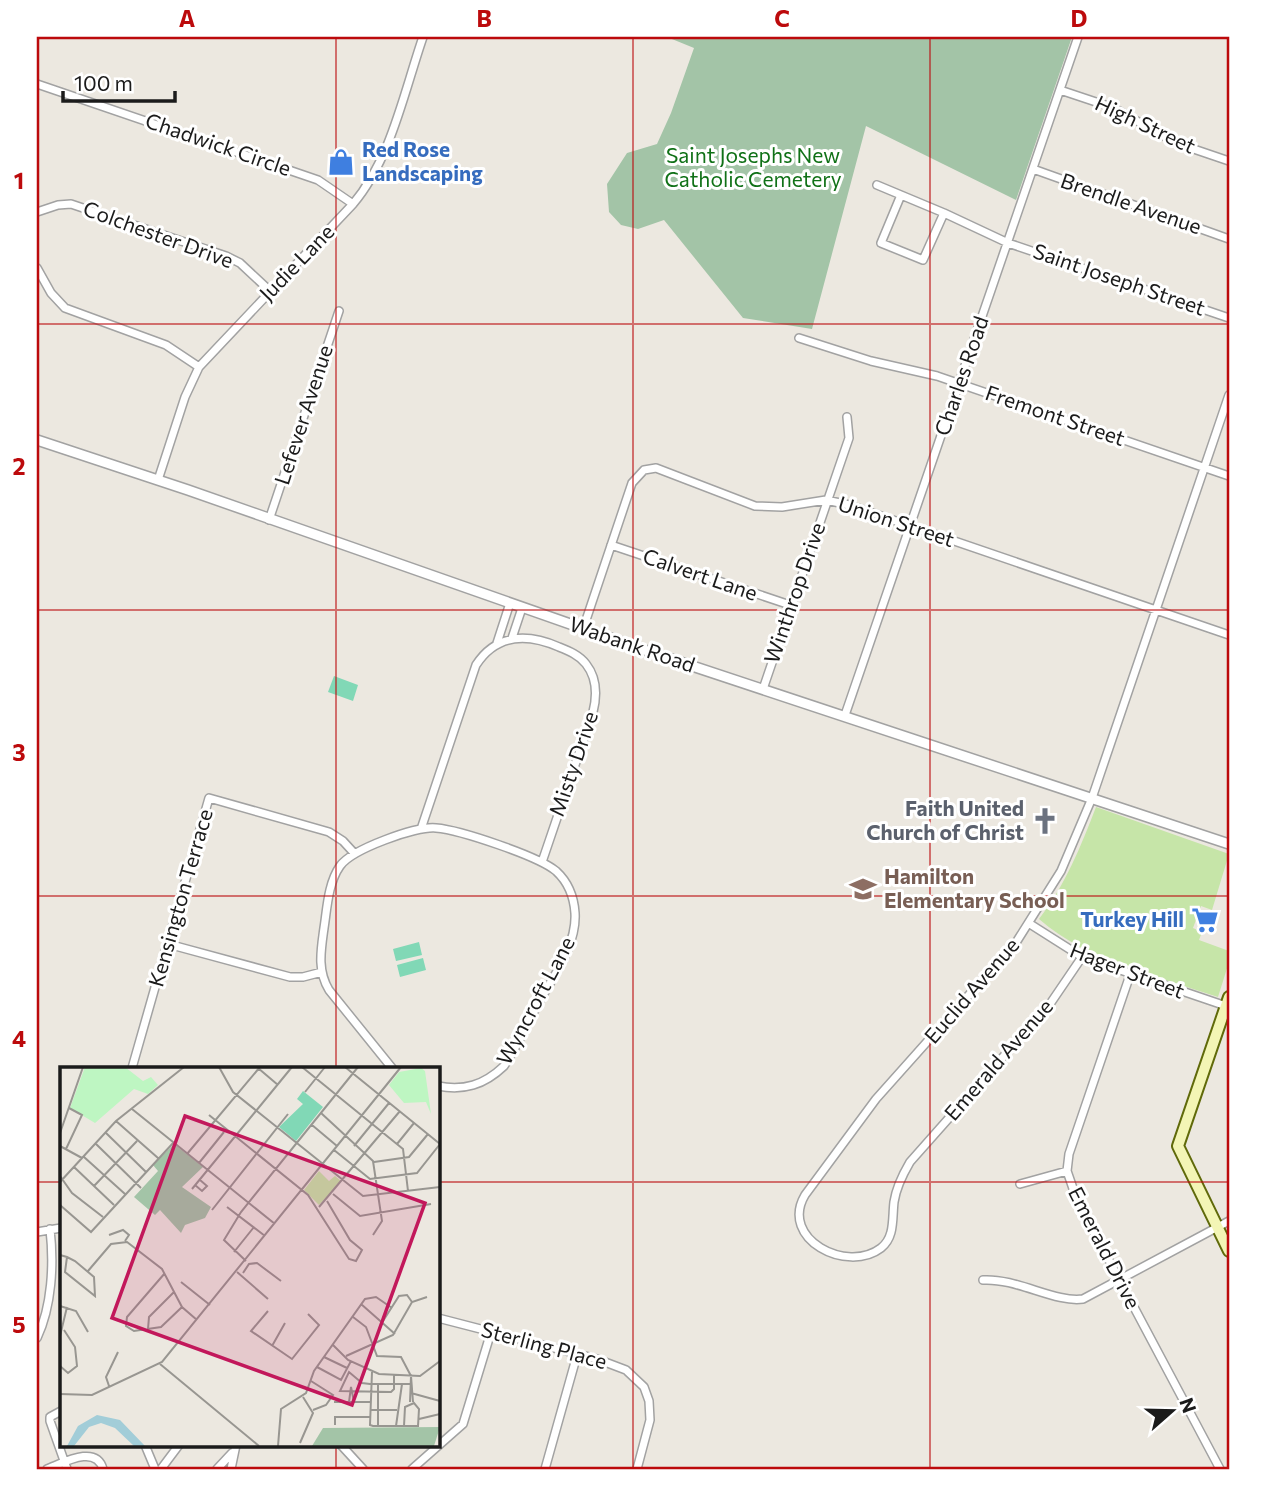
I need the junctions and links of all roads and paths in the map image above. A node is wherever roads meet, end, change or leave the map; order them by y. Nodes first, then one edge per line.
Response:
1 (423, 37) edge
2 (1078, 37) edge
3 (37, 84) edge
4 (1060, 90) junction
5 (1229, 161) edge
6 (1033, 169) junction
7 (877, 185) dead end
8 (901, 195) junction
9 (353, 204) junction
10 (37, 212) edge
11 (944, 213) junction
12 (1229, 239) edge
13 (1008, 243) junction
14 (37, 268) edge
15 (270, 291) junction
16 (338, 311) dead end
17 (1229, 318) edge
18 (799, 338) dead end
19 (199, 367) junction
20 (959, 383) junction
21 (1229, 396) edge
22 (847, 417) dead end
23 (37, 440) edge
24 (1204, 468) junction
25 (1229, 476) edge
26 (158, 480) junction
27 (826, 499) junction
28 (269, 520) junction
29 (910, 525) junction
30 (611, 545) junction
31 (510, 603) junction
32 (790, 605) junction
33 (522, 608) junction
34 (1156, 610) junction
35 (583, 629) junction
36 (1229, 635) edge
37 (512, 638) junction
38 (497, 643) junction
39 (763, 689) junction
40 (845, 715) junction
41 (1092, 798) junction
42 (421, 829) junction
43 (1229, 844) edge
44 (354, 853) junction
45 (542, 862) junction
46 (1030, 923) junction
47 (168, 944) junction
48 (1082, 957) junction
49 (322, 972) junction
50 (1130, 975) junction
51 (1228, 1004) edge
52 (133, 1067) edge
53 (390, 1067) edge
54 (439, 1086) edge
55 (912, 1159) joint
56 (1066, 1171) junction
57 (1020, 1184) dead end
58 (1229, 1221) edge
59 (1217, 1227) junction
60 (60, 1228) edge
61 (50, 1229) junction
62 (37, 1232) edge
63 (1229, 1251) edge
64 (983, 1280) dead end
65 (1120, 1280) junction
66 (439, 1318) edge
67 (491, 1332) junction
68 (37, 1338) edge
69 (577, 1355) junction
70 (60, 1412) edge
71 (439, 1445) edge
72 (145, 1446) edge
73 (178, 1446) edge
74 (342, 1446) edge
75 (438, 1446) edge
76 (234, 1449) edge
77 (66, 1466) edge
78 (47, 1469) edge
79 (103, 1469) edge
80 (155, 1469) edge
81 (161, 1469) edge
82 (217, 1469) edge
83 (231, 1469) edge
84 (363, 1469) edge
85 (412, 1469) edge
86 (545, 1469) edge
87 (637, 1469) edge
88 (1220, 1469) edge

1 - 9 street, Judie Lane
2 - 4 street, Charles Road
3 - 9 street, Chadwick Circle
4 - 5 street, High Street
4 - 6 street, Charles Road
6 - 12 street, Brendle Avenue
6 - 13 street, Charles Road
7 - 8 street, Saint Joseph Street
8 - 11 street, Saint Joseph Street
8 - 11 street
9 - 15 street, Judie Lane
10 - 15 street, Colchester Drive
11 - 13 street, Saint Joseph Street
13 - 17 street, Saint Joseph Street
13 - 20 street, Charles Road
14 - 19 street
15 - 19 street, Judie Lane
16 - 28 street, Lefever Avenue
18 - 20 street, Fremont Street
19 - 26 street, Judie Lane
20 - 24 street, Fremont Street
20 - 29 street, Charles Road
21 - 24 street, Euclid Avenue
22 - 27 street, Winthrop Drive
23 - 26 street, Wabank Road
24 - 25 street, Fremont Street
24 - 34 street, Euclid Avenue
26 - 28 street, Wabank Road
27 - 29 street, Union Street
27 - 30 street, Union Street
27 - 32 street, Winthrop Drive
28 - 31 street, Wabank Road
29 - 34 street, Union Street
29 - 40 street, Charles Road
30 - 32 street, Calvert Lane
30 - 35 street, Union Street
31 - 33 street, Wabank Road
31 - 38 street
32 - 39 street, Winthrop Drive
33 - 35 street, Wabank Road
33 - 37 street
34 - 36 street, Union Street
34 - 41 street, Euclid Avenue
35 - 39 street, Wabank Road
37 - 38 street
37 - 45 street, Misty Drive
38 - 42 street
39 - 40 street, Wabank Road
40 - 41 street, Wabank Road
41 - 43 street, Wabank Road
41 - 46 street, Euclid Avenue
42 - 44 street, Wyncroft Lane
42 - 45 street, Wyncroft Lane
44 - 47 street, Kensington Terrace
44 - 49 street
45 - 54 street, Wyncroft Lane
46 - 48 street, Hager Street
46 - 55 street, Euclid Avenue
47 - 49 street
47 - 52 street, Kensington Terrace
48 - 50 street, Hager Street
48 - 55 street, Emerald Avenue
49 - 53 street
50 - 51 street, Hager Street
50 - 56 street, Emerald Drive
51 - 59 main road
56 - 57 street
56 - 65 street, Emerald Drive
58 - 59 street
59 - 63 main road
59 - 65 street
60 - 61 street
61 - 62 street
61 - 68 street
64 - 65 street
65 - 88 street, Emerald Drive
66 - 67 street, Sterling Place
67 - 69 street, Sterling Place
67 - 71 street
69 - 86 street
69 - 87 street, Sterling Place
70 - 77 street
72 - 80 street
73 - 81 street
74 - 84 street
75 - 85 street
76 - 82 street
76 - 83 street
77 - 78 street
77 - 79 street

